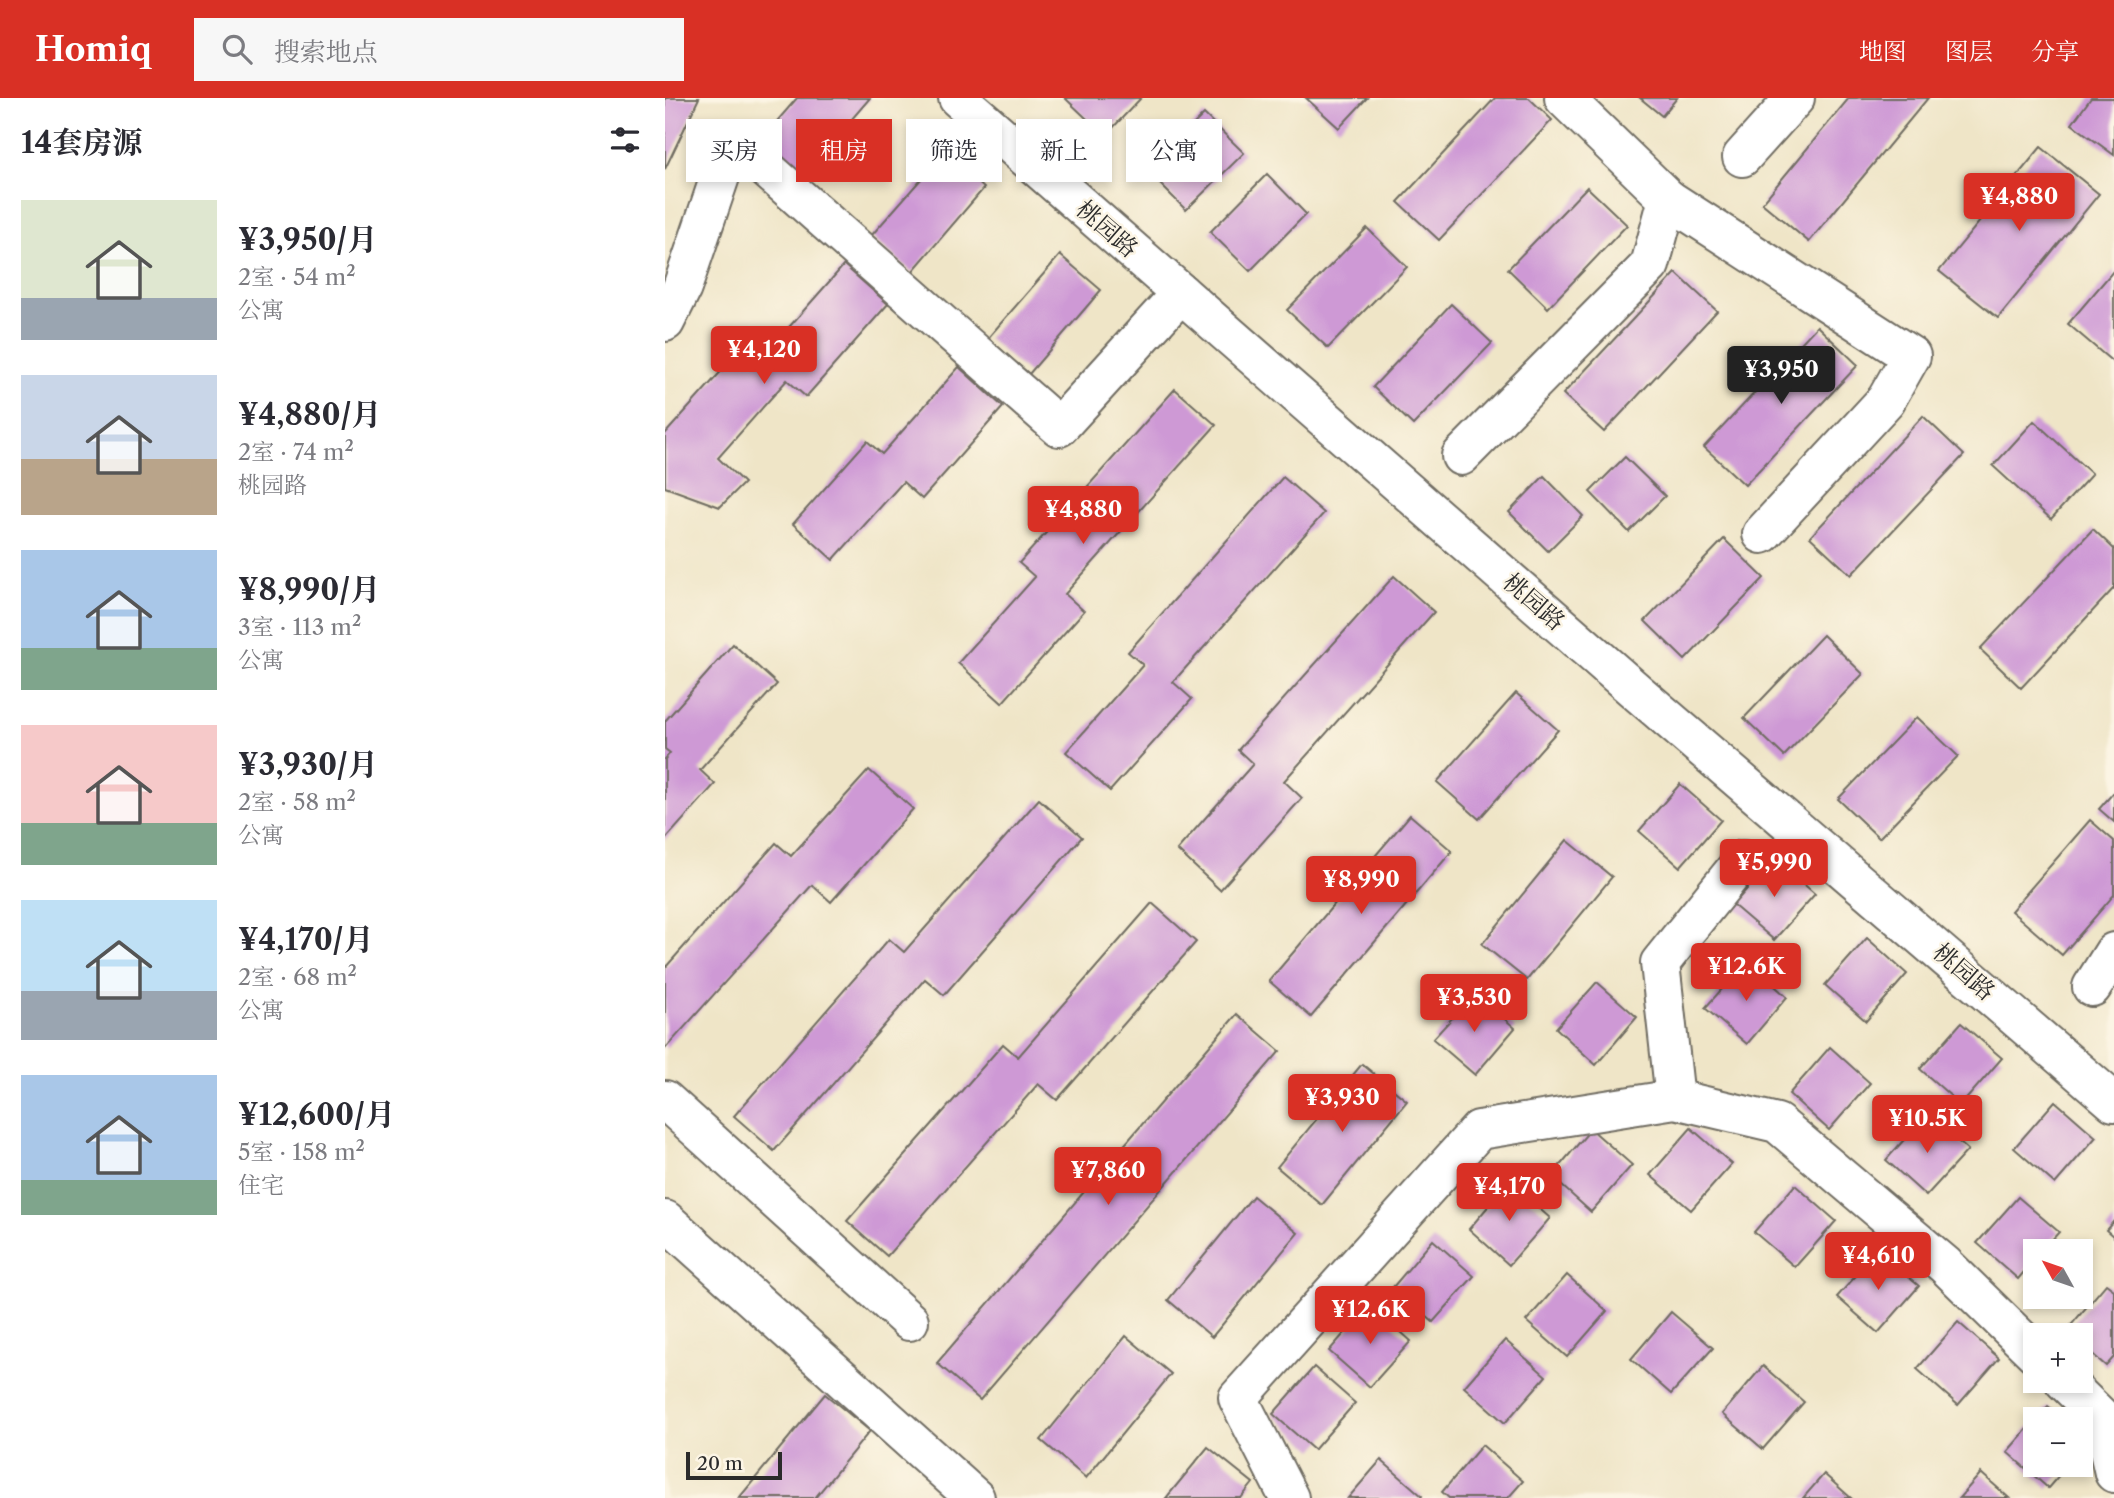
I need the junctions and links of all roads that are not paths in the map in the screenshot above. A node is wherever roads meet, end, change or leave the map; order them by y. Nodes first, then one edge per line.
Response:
1 (958, 98) edge
2 (1564, 98) edge
3 (1795, 98) edge
4 (1742, 157) dead end
5 (1668, 199) junction
6 (1181, 293) junction
7 (665, 322) edge
8 (1461, 456) dead end
9 (1762, 534) dead end
10 (1744, 860) dead end
11 (2114, 952) edge
12 (2092, 987) dead end
13 (1675, 1099) junction
14 (665, 1100) edge
15 (2114, 1102) edge
16 (665, 1220) edge
17 (909, 1321) dead end
18 (2023, 1341) edge
19 (2076, 1393) edge
20 (2114, 1473) edge
21 (2114, 1485) edge
22 (975, 1498) edge
23 (1289, 1498) edge
24 (2102, 1498) edge

1 - 6 street, 桃园路
2 - 5 street
3 - 4 street
5 - 8 street
5 - 9 street
6 - 7 street
6 - 15 street, 桃园路
10 - 13 street
11 - 12 street
13 - 18 street
13 - 23 street
14 - 17 street
16 - 22 street
19 - 20 street
21 - 24 street

